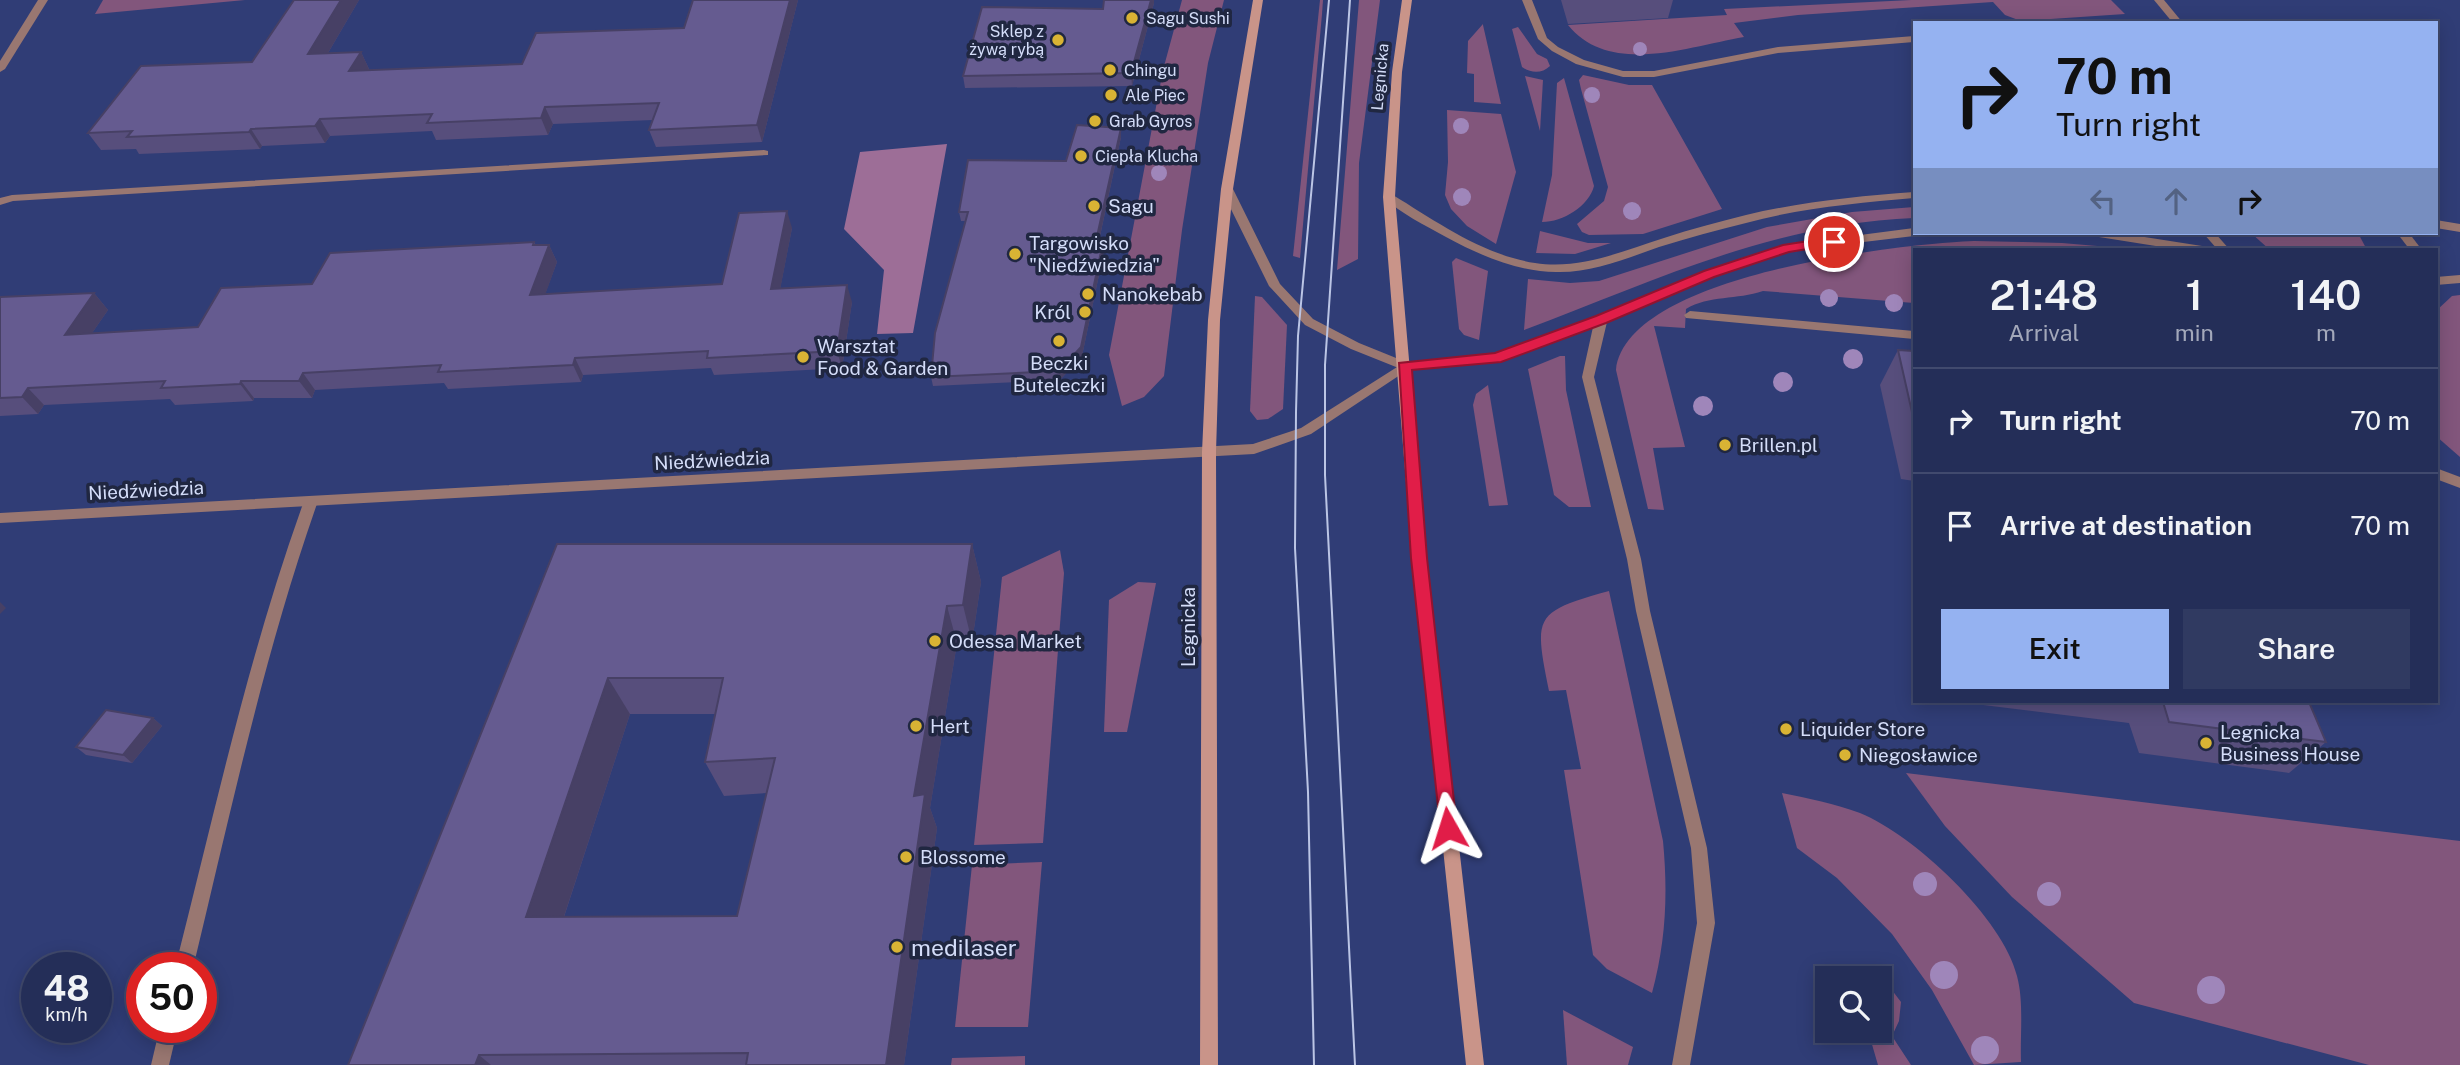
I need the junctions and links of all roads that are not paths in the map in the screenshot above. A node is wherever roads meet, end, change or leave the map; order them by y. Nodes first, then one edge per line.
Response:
1 (43, 0) edge
2 (1258, 0) edge
3 (1407, 0) edge
4 (1527, 0) edge
5 (2160, 0) edge
6 (2176, 21) edge
7 (1913, 38) edge
8 (0, 69) edge
9 (764, 153) dead end
10 (1227, 189) junction
11 (1913, 195) edge
12 (1389, 197) junction
13 (0, 202) edge
14 (2438, 224) edge
15 (2460, 228) edge
16 (1913, 232) edge
17 (2111, 235) edge
18 (2190, 248) edge
19 (2460, 279) edge
20 (2438, 281) edge
21 (1690, 315) dead end
22 (1601, 320) junction
23 (1913, 335) edge
24 (1405, 366) junction
25 (1209, 452) junction
26 (2438, 474) edge
27 (2460, 483) edge
28 (311, 501) junction
29 (0, 518) edge
30 (188, 952) edge
31 (166, 1043) edge
32 (160, 1065) edge
33 (1209, 1065) edge
34 (1475, 1065) edge
35 (1681, 1065) edge

1 - 8 street
2 - 10 main road, Legnicka
3 - 12 main road, Legnicka
4 - 7 street
5 - 6 street
9 - 13 street
10 - 24 street
10 - 25 main road, Legnicka
11 - 12 street
12 - 24 main road, Legnicka
14 - 15 street
16 - 22 street
17 - 18 street
19 - 20 street
21 - 23 street
22 - 24 street
22 - 35 street
24 - 25 street, Niedźwiedzia
24 - 34 main road, Legnicka
25 - 28 street, Niedźwiedzia
25 - 33 main road, Legnicka
26 - 27 street
28 - 29 street, Niedźwiedzia
28 - 30 street
31 - 32 street

